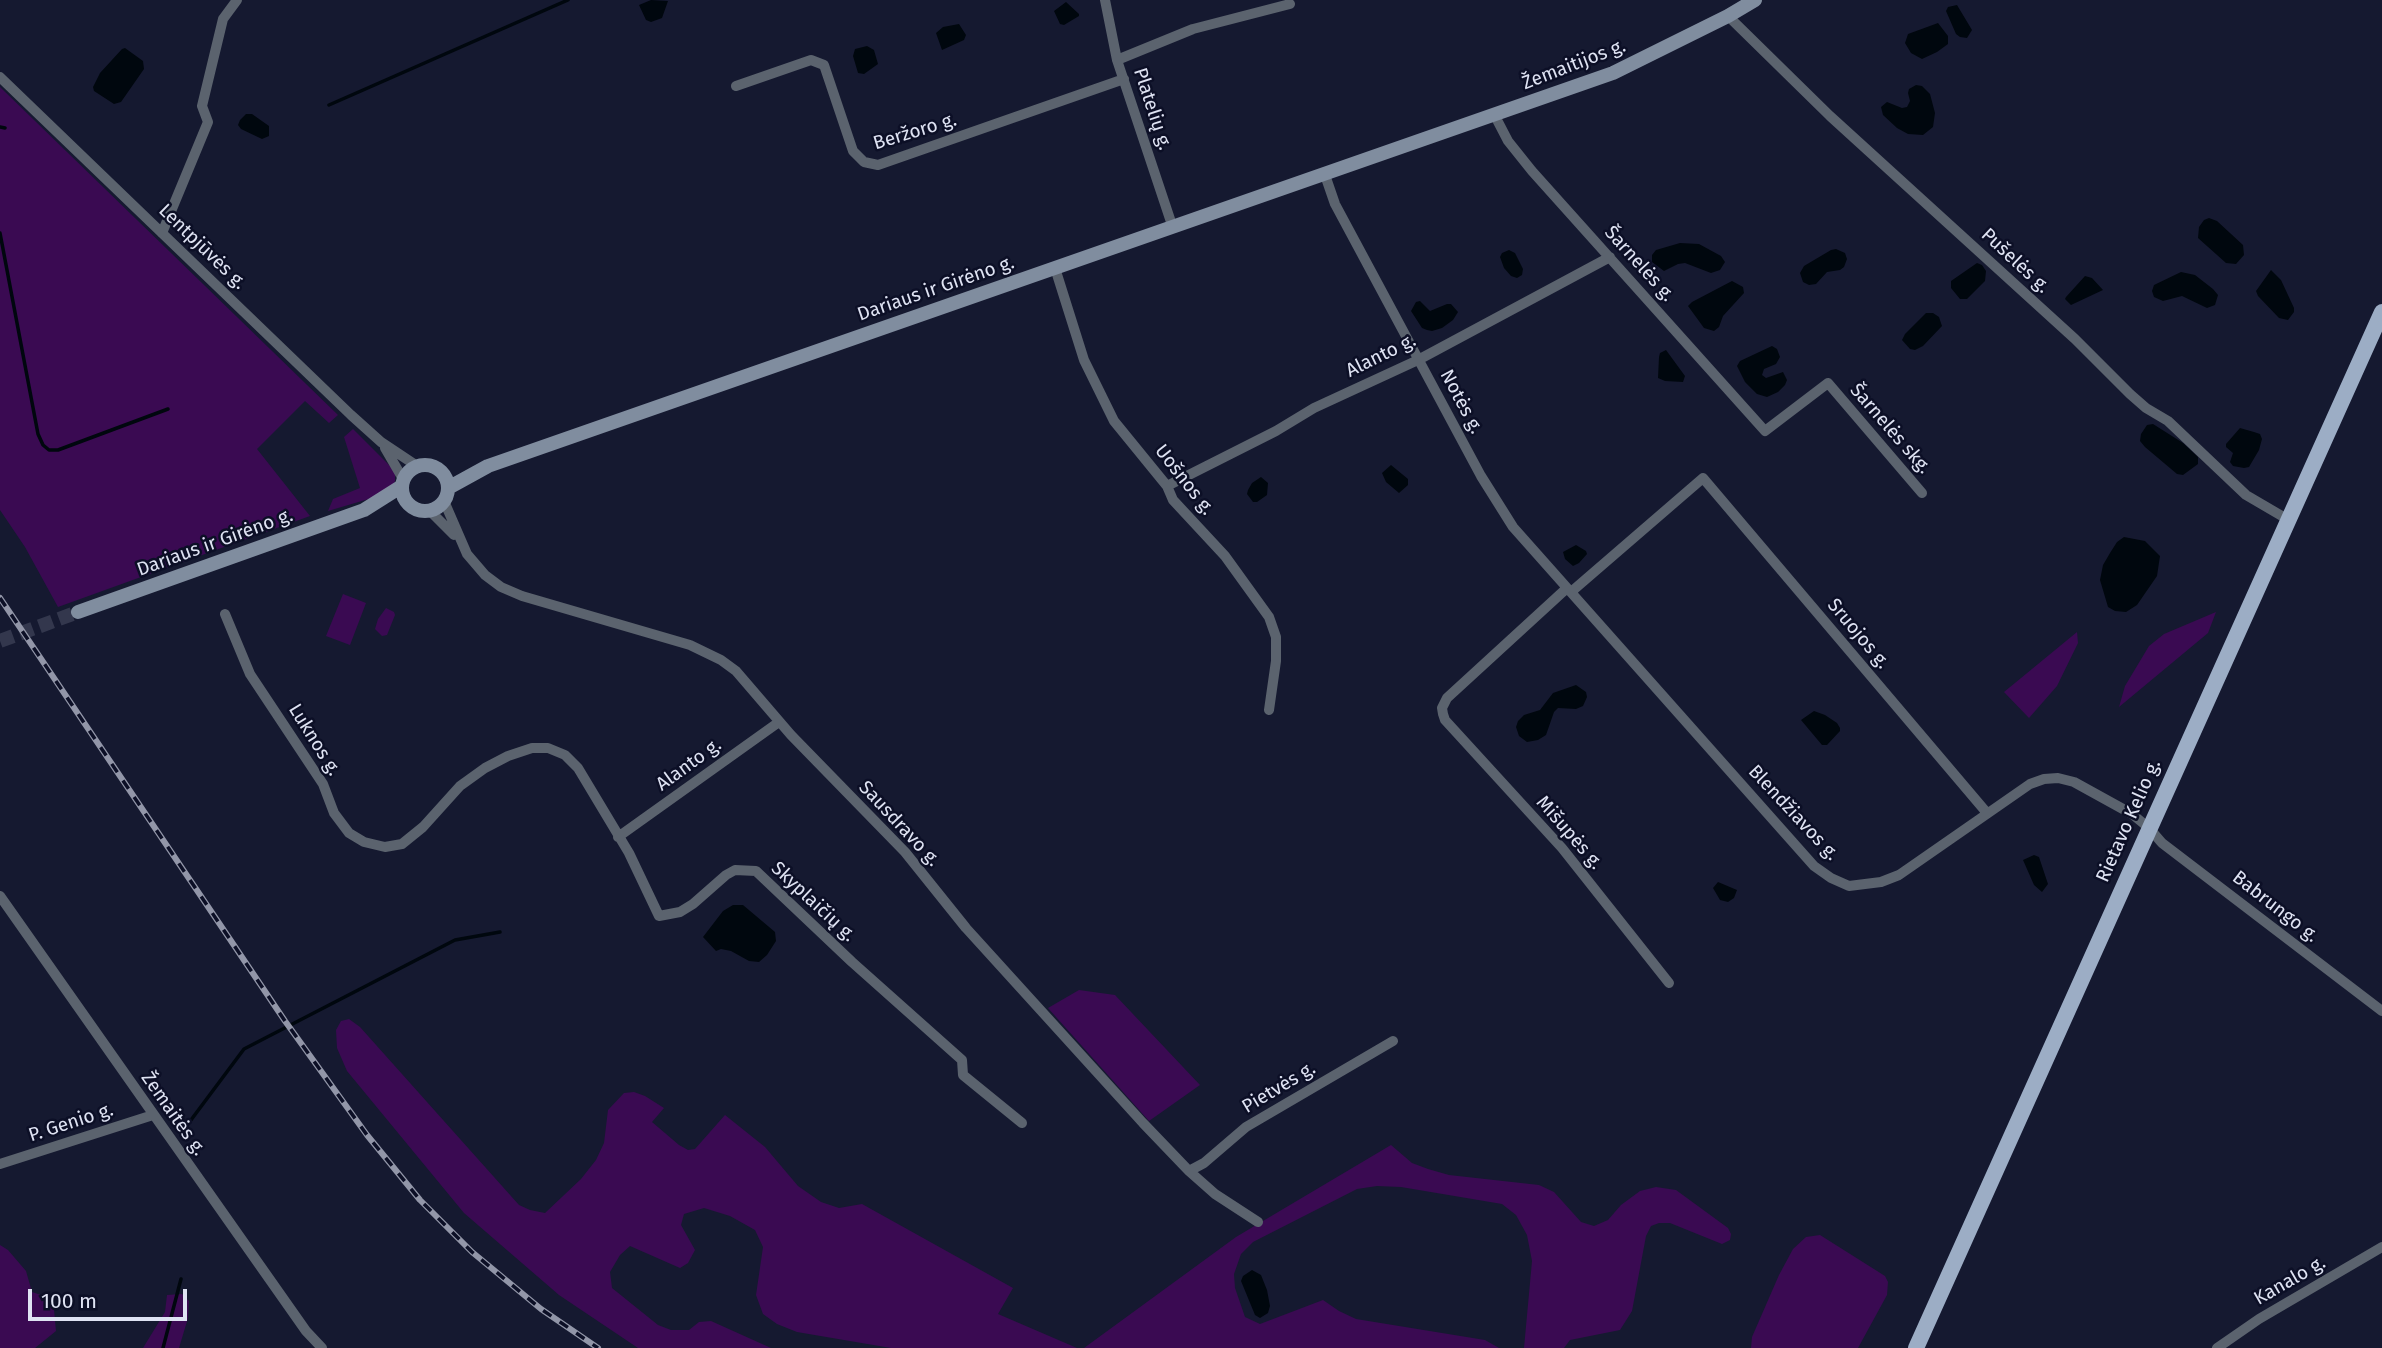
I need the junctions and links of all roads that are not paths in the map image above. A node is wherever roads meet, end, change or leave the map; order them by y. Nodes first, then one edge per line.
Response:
1 (237, 0) edge
2 (1105, 0) edge
3 (1755, 0) edge
4 (1290, 4) dead end
5 (1728, 16) junction
6 (1117, 60) junction
7 (0, 77) edge
8 (1124, 79) junction
9 (736, 86) dead end
10 (1495, 116) junction
11 (1400, 148) joint
12 (1325, 175) junction
13 (1173, 228) junction
14 (162, 233) junction
15 (1610, 257) junction
16 (1055, 268) junction
17 (2382, 312) edge
18 (1418, 359) junction
19 (1765, 431) joint
20 (381, 442) junction
21 (417, 466) junction
22 (485, 467) junction
23 (442, 472) junction
24 (403, 482) junction
25 (1167, 486) junction
26 (1922, 493) dead end
27 (446, 495) junction
28 (408, 504) junction
29 (364, 510) junction
30 (430, 511) junction
31 (2287, 519) junction
32 (459, 540) junction
33 (1569, 590) junction
34 (78, 612) tunnel mouth
35 (225, 614) dead end
36 (1269, 710) dead end
37 (779, 722) junction
38 (1987, 813) junction
39 (2149, 828) junction
40 (618, 837) junction
41 (402, 844) joint
42 (0, 896) edge
43 (1668, 983) dead end
44 (2382, 1011) edge
45 (1393, 1041) dead end
46 (153, 1115) junction
47 (1022, 1123) dead end
48 (0, 1164) edge
49 (1189, 1171) junction
50 (1258, 1222) dead end
51 (2382, 1247) edge
52 (322, 1348) edge
53 (1916, 1348) edge
54 (2217, 1348) edge

1 - 14 street
2 - 6 street, Platelių g.
3 - 5 main road, Žemaitijos g.
4 - 6 street
5 - 10 main road, Žemaitijos g.
5 - 31 street, Pušelės g.
6 - 8 street, Platelių g.
7 - 14 street, Lentpjūvės g.
8 - 9 street, Beržoro g.
8 - 13 street, Platelių g.
10 - 11 main road, Žemaitijos g.
10 - 15 street, Šarnelės g.
11 - 12 main road, Dariaus ir Girėno g.
12 - 13 main road, Dariaus ir Girėno g.
12 - 18 street, Notės g.
13 - 16 main road, Dariaus ir Girėno g.
14 - 20 street, Lentpjūvės g.
15 - 18 street, Alanto g.
15 - 19 street, Šarnelės g.
16 - 22 main road, Dariaus ir Girėno g.
16 - 25 street, Uošnos g.
17 - 31 main road, Rietavo Kelio g.
18 - 25 street, Alanto g.
18 - 33 street, Notės g.
19 - 26 street, Šarnelės skg.
20 - 21 street, Lentpjūvės g.
20 - 24 street, Lentpjūvės g.
21 - 23 main road, Dariaus ir Girėno g.
21 - 24 main road, Dariaus ir Girėno g.
22 - 23 main road, Dariaus ir Girėno g.
22 - 27 main road, Dariaus ir Girėno g.
23 - 27 main road
24 - 28 main road
24 - 29 main road, Dariaus ir Girėno g.
25 - 36 street, Uošnos g.
27 - 30 main road, Dariaus ir Girėno g.
27 - 32 street, Sausdravo g.
28 - 29 main road, Dariaus ir Girėno g.
28 - 30 main road, Dariaus ir Girėno g.
29 - 34 main road, Dariaus ir Girėno g.
30 - 32 street, Sausdravo g.
31 - 39 main road, Rietavo Kelio g.
32 - 37 street, Sausdravo g.
33 - 38 street, Blendžiavos g.
33 - 38 street, Sruojos g.
33 - 43 street, Mišupės g.
35 - 41 street, Luknos g.
37 - 40 street, Alanto g.
37 - 49 street, Sausdravo g.
38 - 39 street, Blendžiavos g.
39 - 44 street, Babrungo g.
39 - 53 main road, Rietavo Kelio g.
40 - 41 street, Skyplaičių g.
40 - 47 street, Skyplaičių g.
42 - 46 street, Žemaitės g.
45 - 49 street, Pietvės g.
46 - 48 street, P. Genio g.
46 - 52 street, Žemaitės g.
49 - 50 street, Sausdravo g.
51 - 54 street, Kanalo g.

